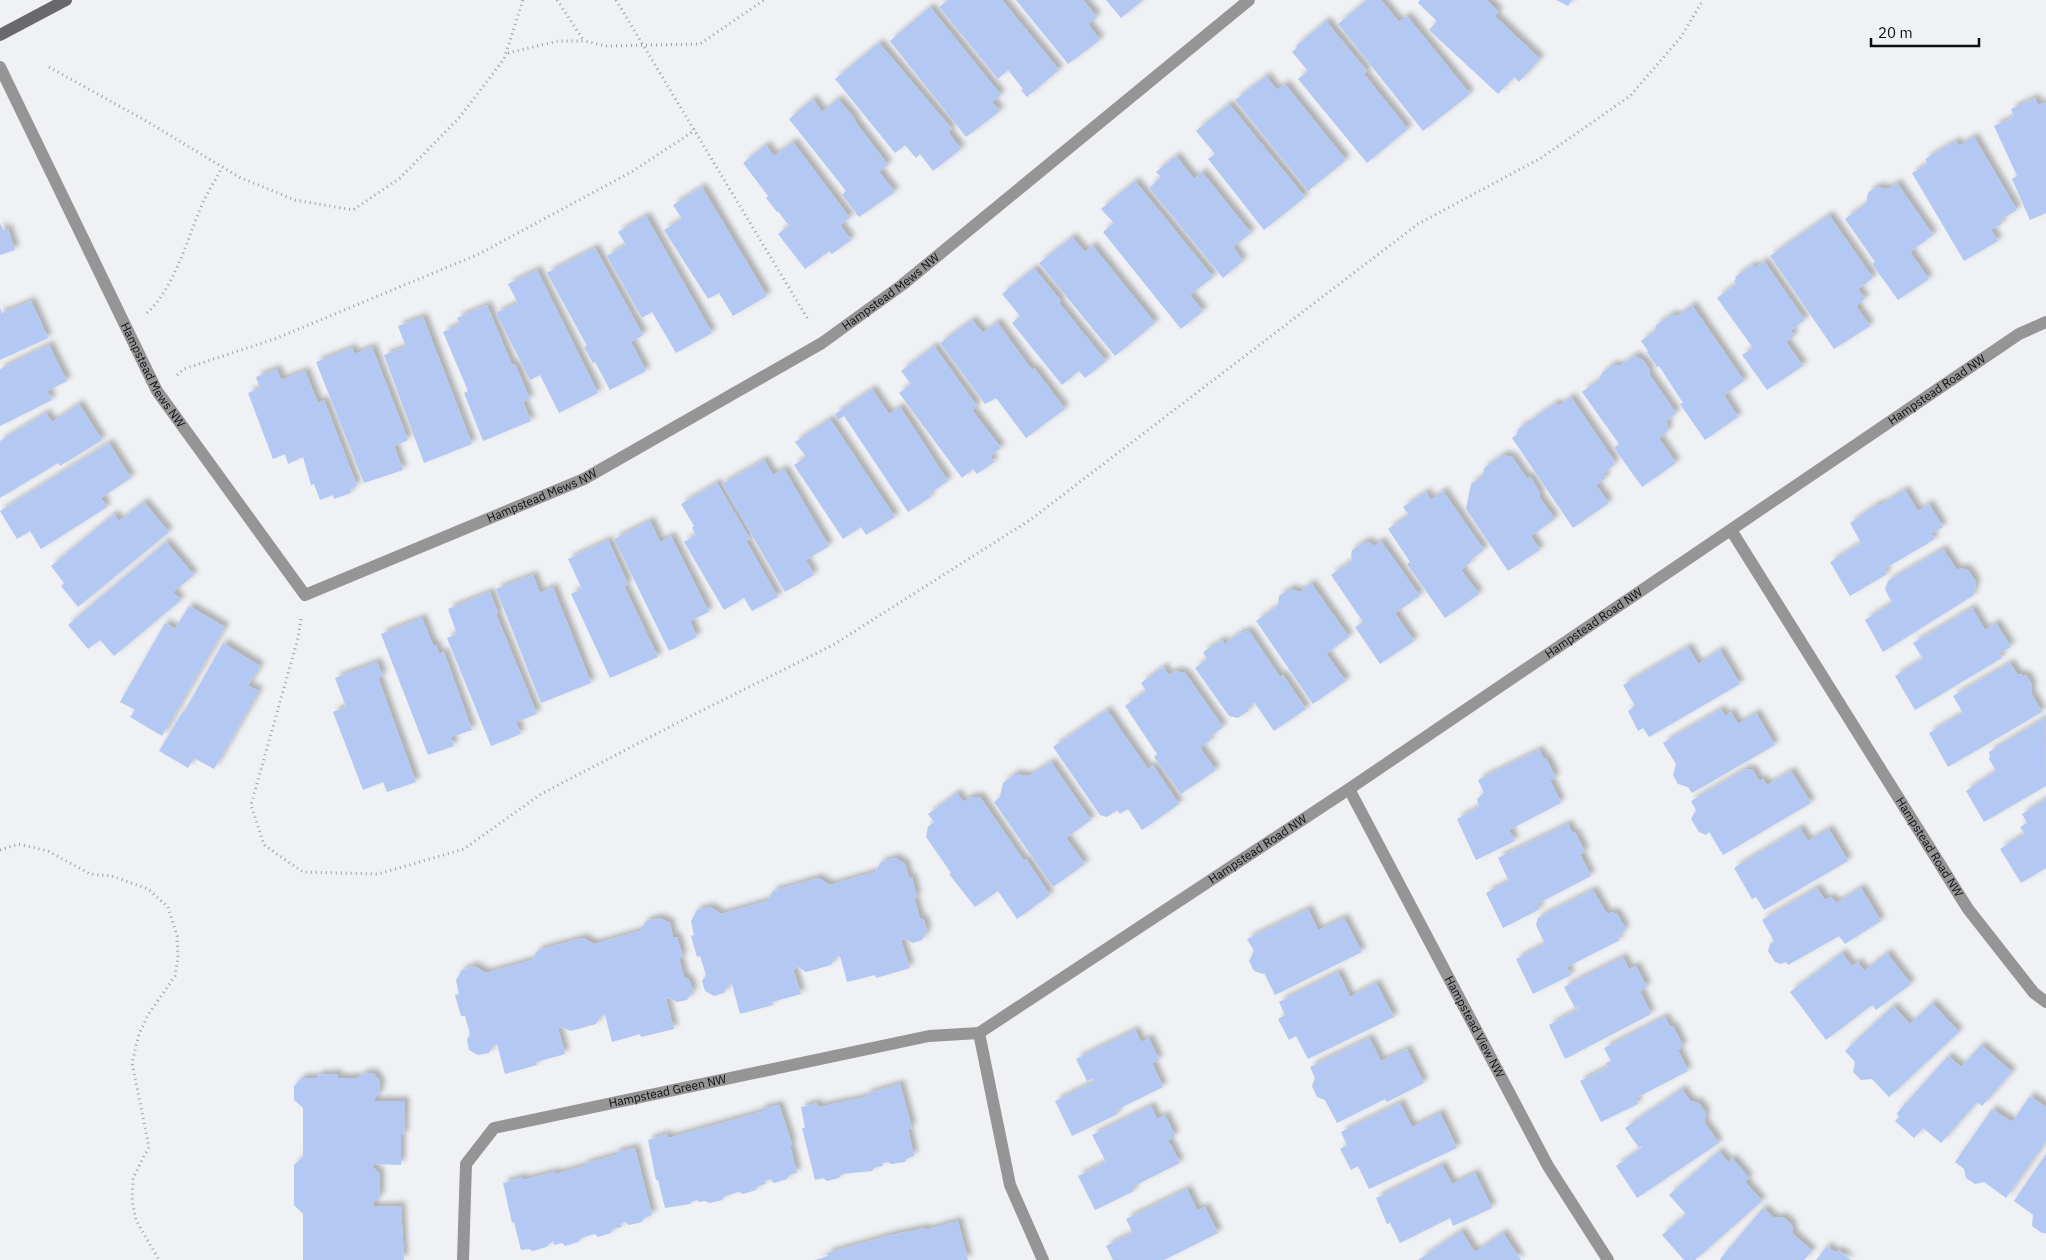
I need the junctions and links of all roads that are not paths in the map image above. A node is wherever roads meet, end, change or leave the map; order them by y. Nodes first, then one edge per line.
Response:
1 (66, 0) edge
2 (1249, 0) edge
3 (0, 35) edge
4 (0, 68) edge
5 (2046, 322) edge
6 (1730, 530) junction
7 (1349, 790) junction
8 (2046, 1002) edge
9 (979, 1033) junction
10 (463, 1260) edge
11 (1043, 1260) edge
12 (1608, 1260) edge

1 - 3 street
2 - 4 street, Hampstead Mews NW
5 - 6 street, Hampstead Road NW
6 - 7 street, Hampstead Road NW
6 - 8 street, Hampstead Road NW
7 - 9 street, Hampstead Road NW
7 - 12 street, Hampstead View NW
9 - 10 street, Hampstead Green NW
9 - 11 street

